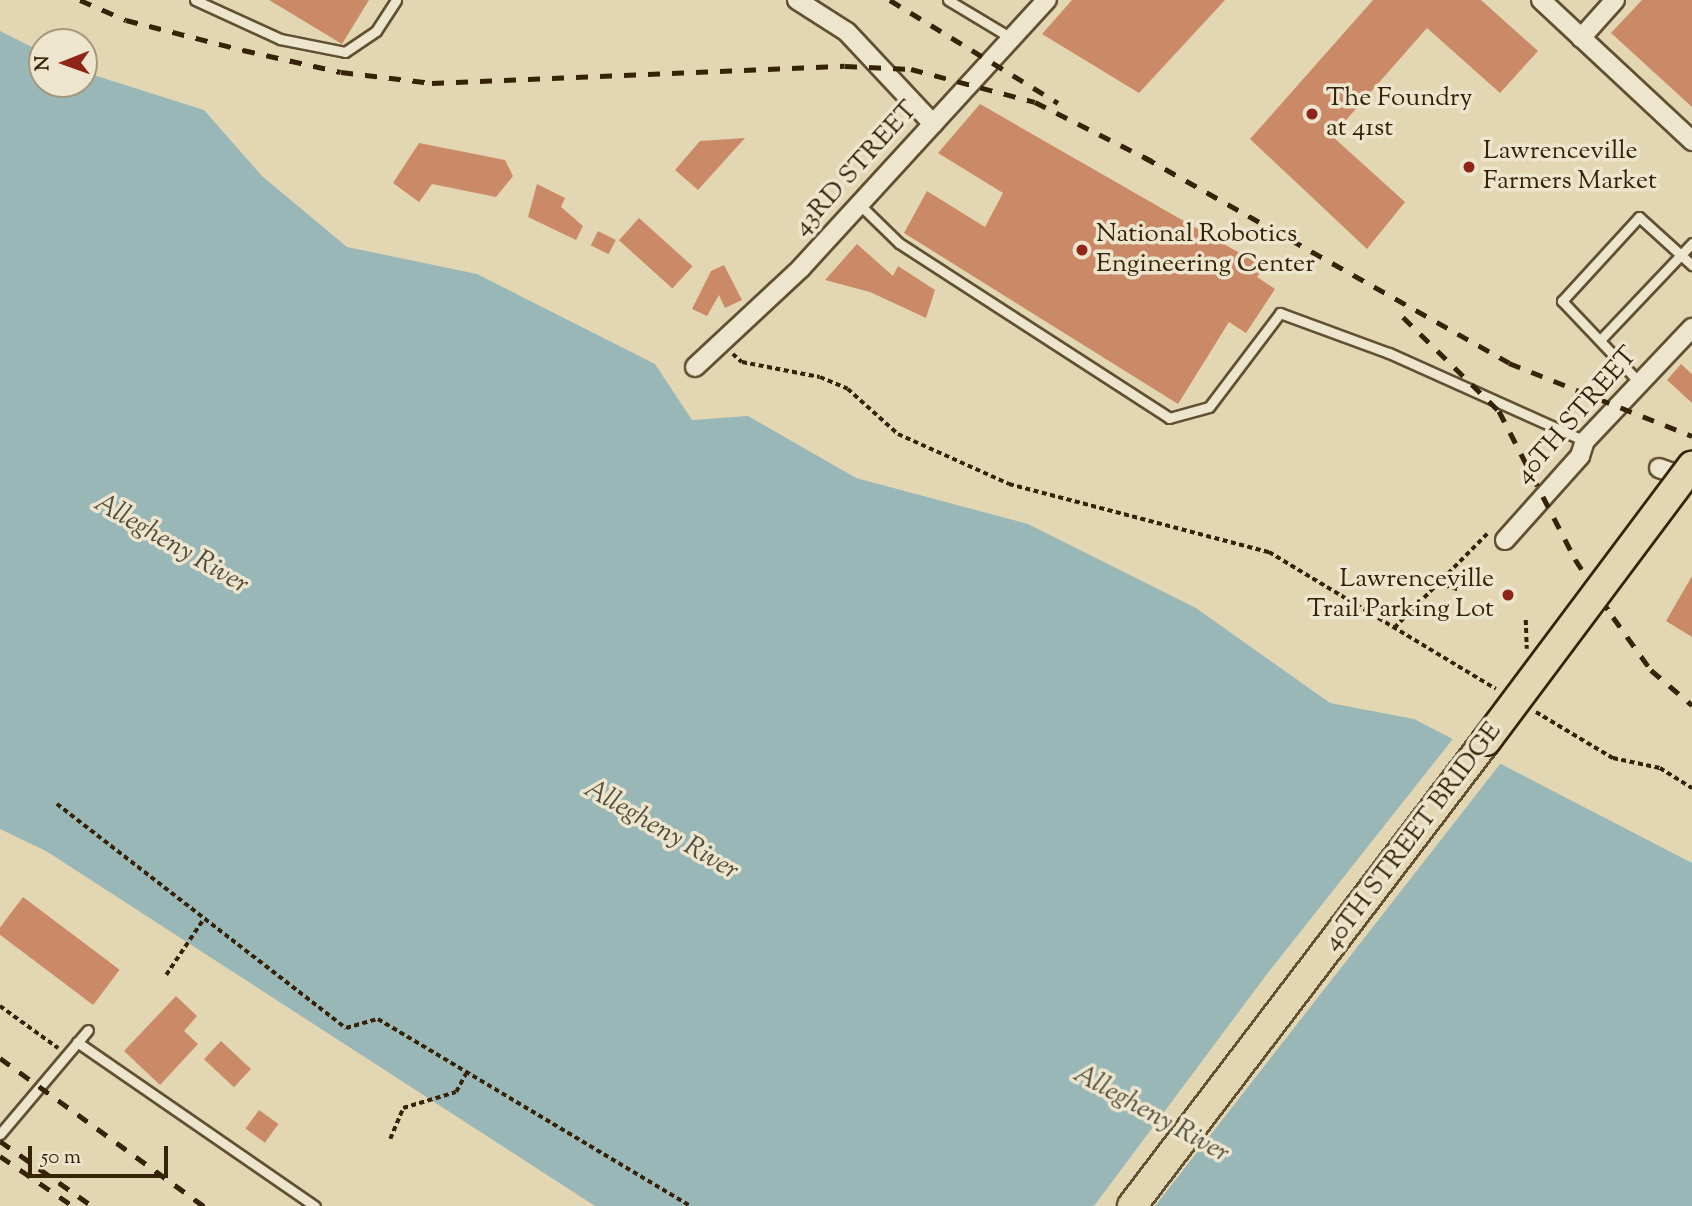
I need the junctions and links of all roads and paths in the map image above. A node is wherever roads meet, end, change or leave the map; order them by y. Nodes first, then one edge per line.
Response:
1 (195, 0) edge
2 (396, 0) edge
3 (797, 0) edge
4 (948, 0) edge
5 (1047, 0) edge
6 (1541, 0) edge
7 (1615, 0) edge
8 (1581, 38) junction
9 (1013, 39) junction
10 (933, 124) junction
11 (1692, 141) edge
12 (859, 204) junction
13 (1692, 243) edge
14 (1681, 254) junction
15 (1692, 265) edge
16 (1692, 328) edge
17 (1602, 338) junction
18 (742, 362) dead end
19 (695, 367) dead end
20 (1639, 382) junction
21 (1585, 441) junction
22 (1692, 466) edge
23 (1659, 468) dead end
24 (1692, 480) edge
25 (1498, 535) joint
26 (1436, 583) junction
27 (1460, 590) dead end
28 (1394, 628) junction
29 (1502, 692) dead end
30 (1525, 706) dead end
31 (1692, 788) edge
32 (57, 804) dead end
33 (203, 920) junction
34 (166, 975) dead end
35 (0, 1006) edge
36 (88, 1030) dead end
37 (78, 1042) junction
38 (52, 1043) dead end
39 (466, 1073) junction
40 (0, 1134) edge
41 (390, 1139) dead end
42 (315, 1206) edge
43 (691, 1206) edge
44 (1132, 1206) edge

1 - 2 lane
3 - 10 street
4 - 9 lane
5 - 9 street, 43RD STREET
6 - 8 street
7 - 8 street
8 - 11 street
9 - 10 street, 43RD STREET
10 - 12 street, 43RD STREET
12 - 19 street, 43RD STREET
12 - 21 lane
13 - 14 lane
14 - 15 lane
14 - 17 lane
14 - 17 lane
16 - 20 street, 40TH STREET
17 - 20 lane
18 - 28 path
20 - 21 street, 40TH STREET
21 - 25 street, 40TH STREET
22 - 44 main road, 40TH STREET BRIDGE, bridge
23 - 24 street
25 - 26 path
26 - 27 path
26 - 28 path
28 - 29 path
30 - 31 path
32 - 33 path
33 - 34 path
33 - 39 path
35 - 38 path
36 - 37 lane
37 - 40 lane
37 - 42 lane
39 - 41 path
39 - 43 path

